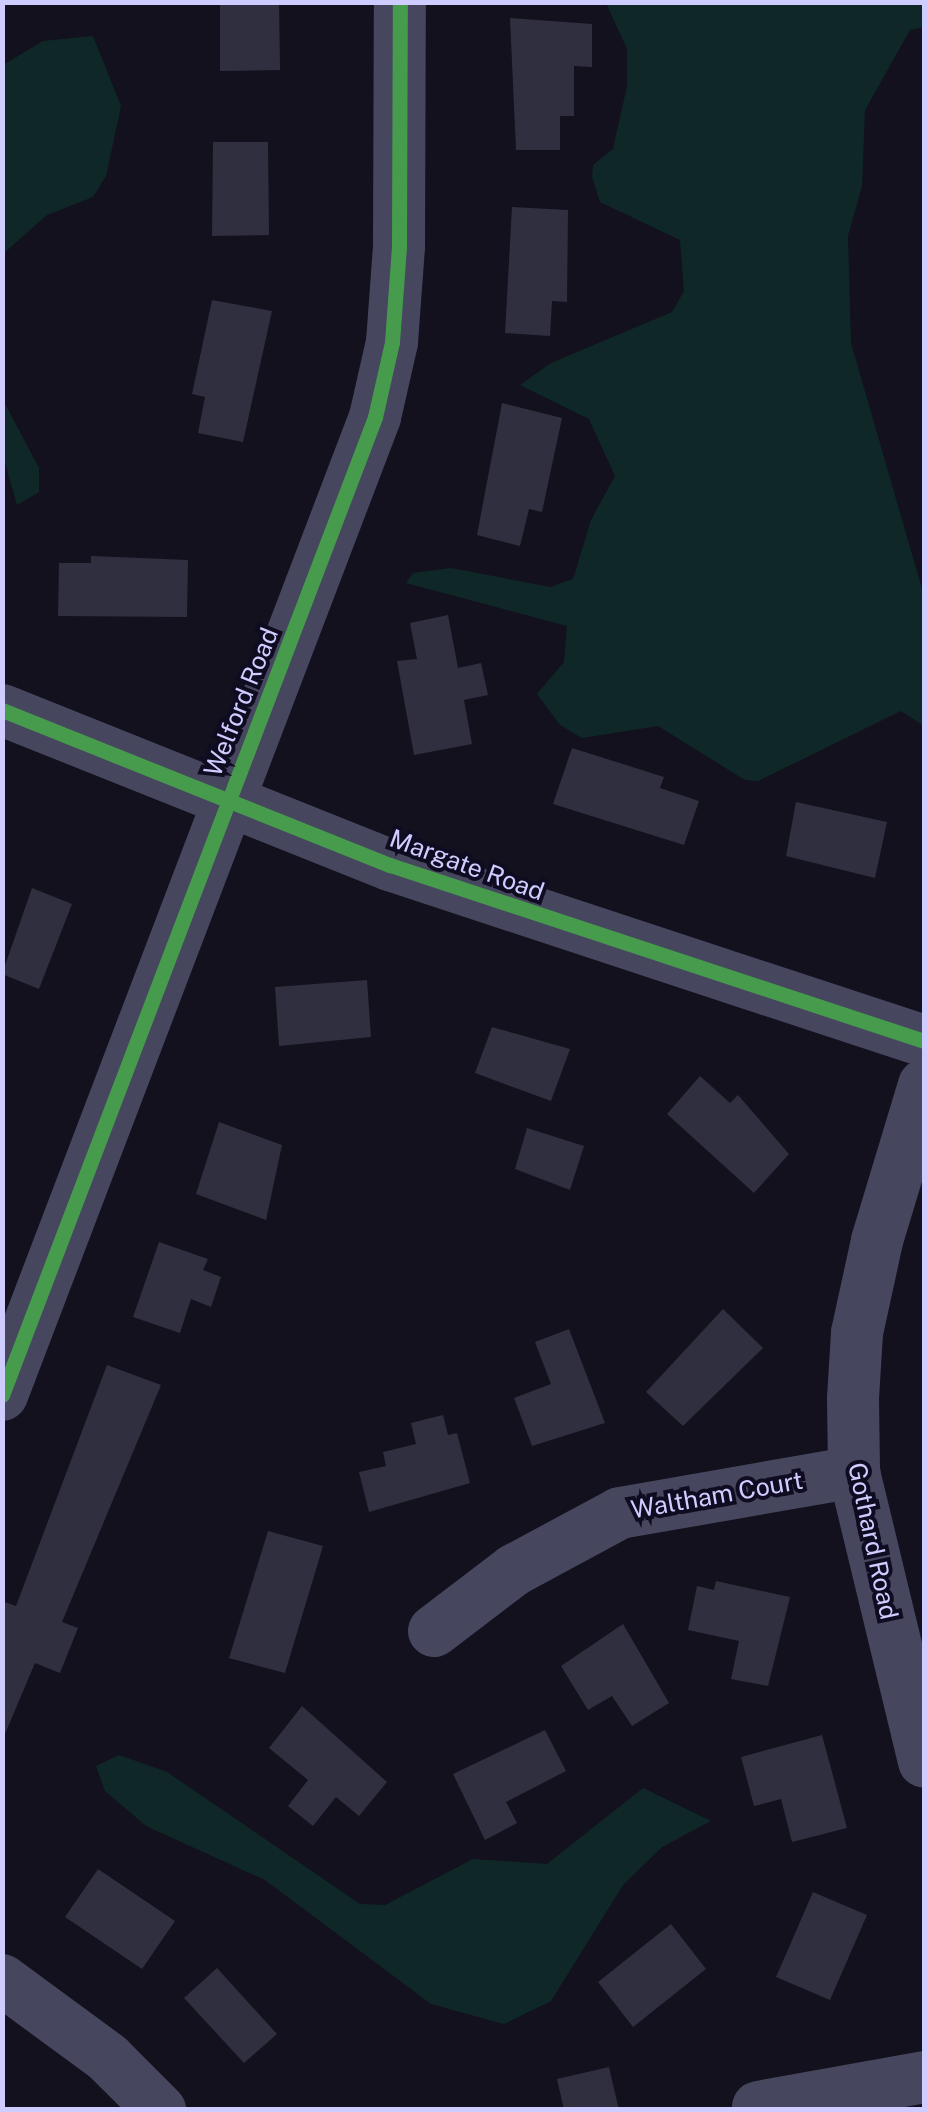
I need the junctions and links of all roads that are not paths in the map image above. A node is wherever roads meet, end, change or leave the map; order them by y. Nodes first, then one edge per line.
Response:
1 (400, 2) edge
2 (2, 710) edge
3 (228, 802) junction
4 (924, 1042) edge
5 (924, 1085) edge
6 (14, 1332) edge
7 (2, 1395) edge
8 (854, 1472) junction
9 (434, 1631) dead end
10 (924, 1762) edge
11 (2, 1980) edge
12 (924, 2077) edge
13 (758, 2106) dead end
14 (160, 2110) edge

1 - 3 street, Welford Road
2 - 3 street, Margate Road
3 - 4 street, Margate Road
3 - 6 street, Welford Road
5 - 8 street, Gothard Road
6 - 7 street, Welford Road
8 - 9 street, Waltham Court
8 - 10 street, Gothard Road
11 - 14 street
12 - 13 street

